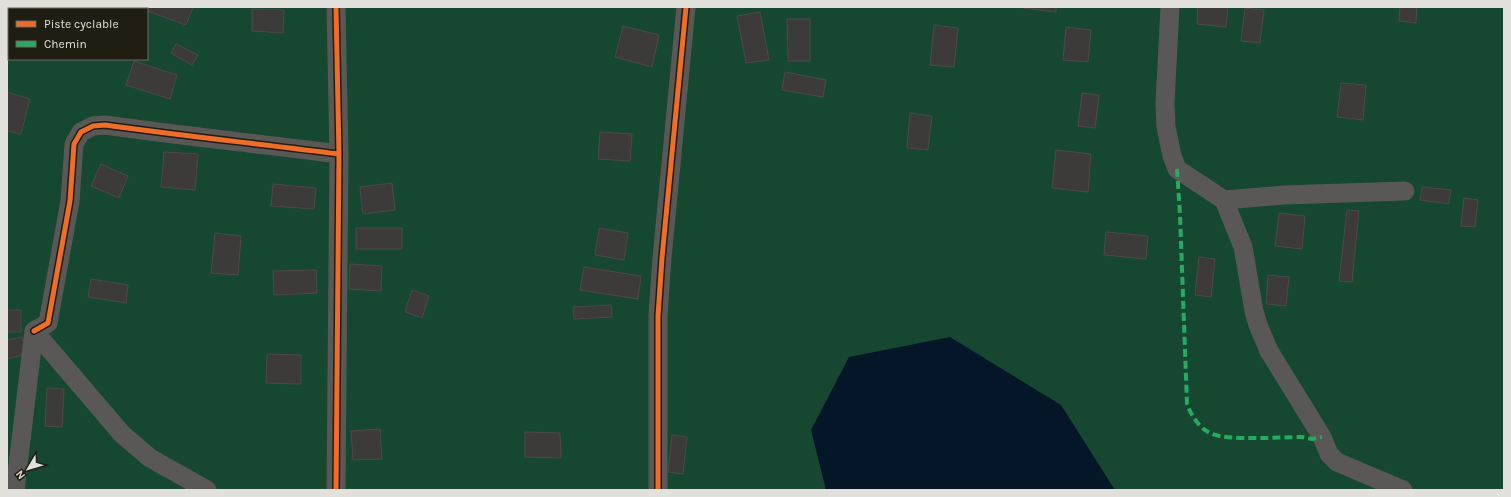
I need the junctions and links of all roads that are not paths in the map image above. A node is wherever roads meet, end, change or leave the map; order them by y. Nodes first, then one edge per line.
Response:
1 (336, 7) edge
2 (686, 7) edge
3 (1170, 7) edge
4 (339, 154) junction
5 (1405, 191) dead end
6 (1224, 200) junction
7 (34, 331) junction
8 (15, 490) edge
9 (206, 490) edge
10 (336, 490) edge
11 (658, 490) edge
12 (1403, 490) edge

1 - 4 street
2 - 11 street
3 - 6 street
4 - 7 street
4 - 10 street
5 - 6 street
6 - 12 street
7 - 8 street
7 - 9 street

